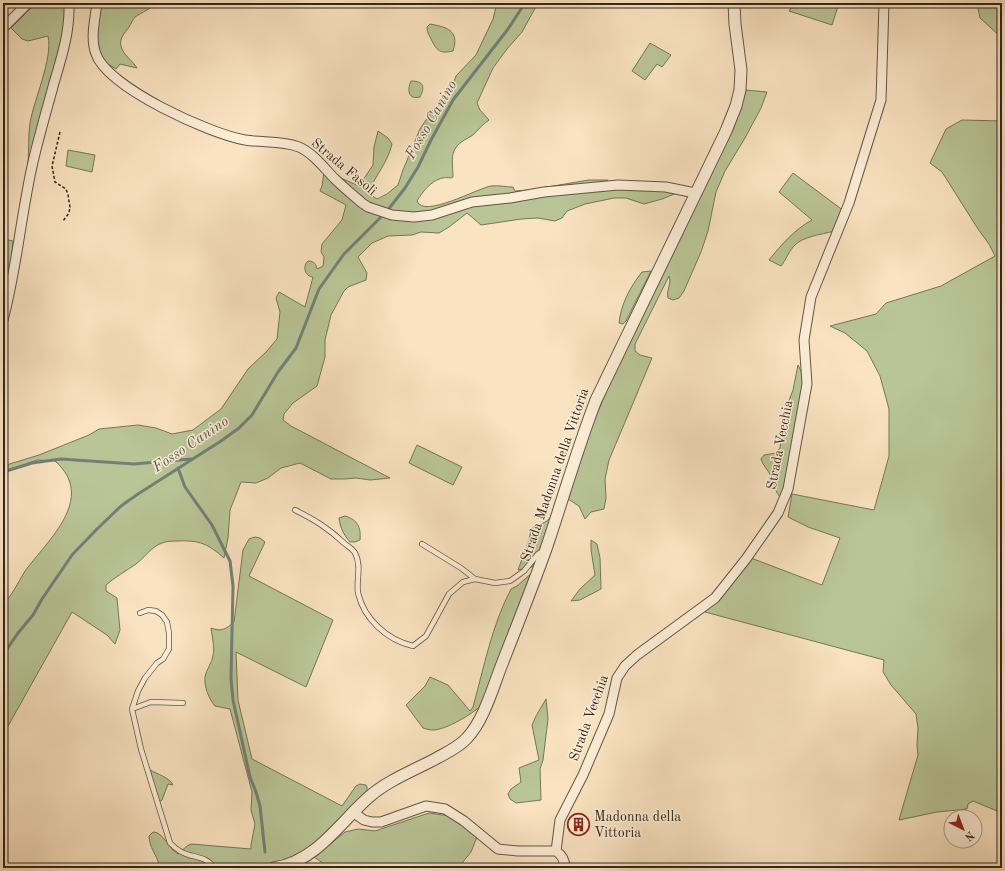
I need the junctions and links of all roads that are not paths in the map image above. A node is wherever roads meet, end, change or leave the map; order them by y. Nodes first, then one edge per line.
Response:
1 (28, 3) edge
2 (69, 3) edge
3 (97, 3) edge
4 (734, 3) edge
5 (884, 3) edge
6 (3, 28) edge
7 (695, 193) junction
8 (3, 320) edge
9 (295, 510) dead end
10 (422, 544) dead end
11 (545, 550) junction
12 (475, 579) junction
13 (140, 613) dead end
14 (183, 703) dead end
15 (132, 709) junction
16 (354, 813) junction
17 (556, 850) junction
18 (215, 868) edge
19 (274, 868) edge
20 (565, 868) edge

1 - 6 street
2 - 8 street
3 - 7 street, Strada Fasoli
4 - 7 street, Strada Madonna della Vittoria
5 - 17 street, Strada Vecchia
7 - 11 street, Strada Madonna della Vittoria
9 - 12 lane
10 - 12 lane
11 - 12 lane
11 - 16 street, Strada Madonna della Vittoria
13 - 15 lane
14 - 15 lane
15 - 18 lane
16 - 17 street
16 - 19 street, Strada Madonna della Vittoria
17 - 20 street

